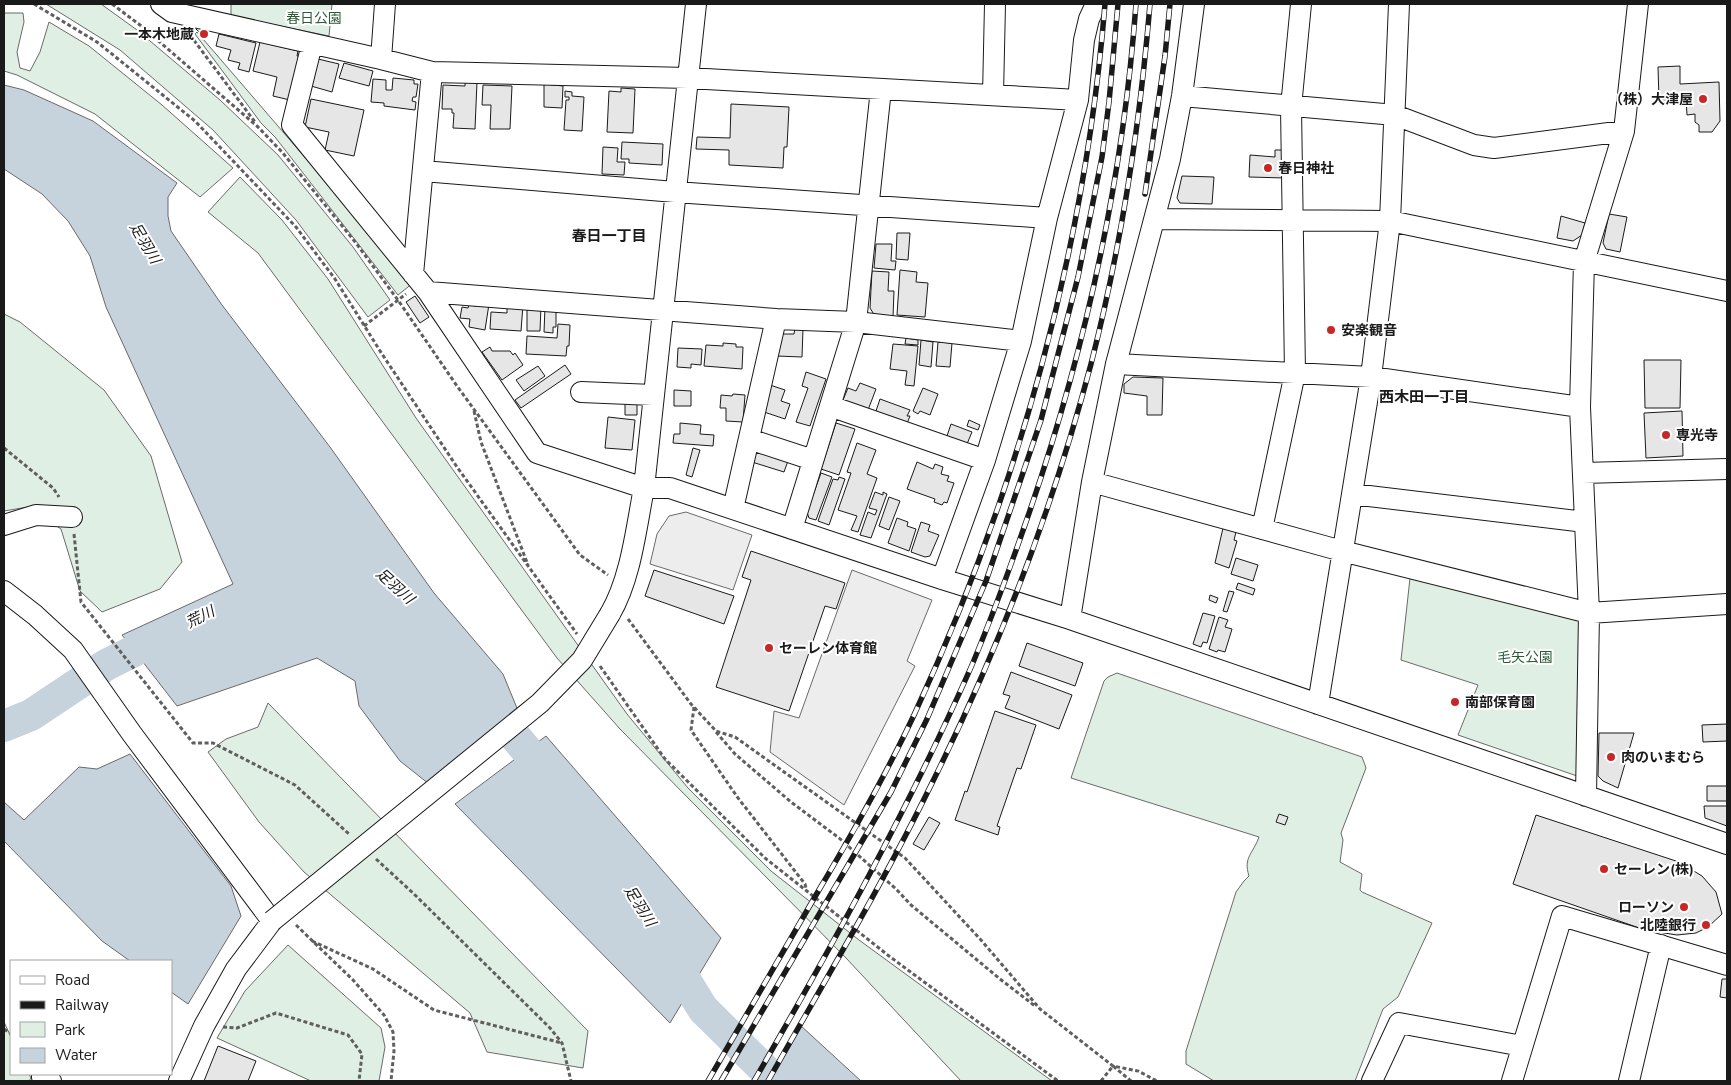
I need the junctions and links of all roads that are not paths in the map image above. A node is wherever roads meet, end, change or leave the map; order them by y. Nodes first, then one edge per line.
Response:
1 (385, 4) edge
2 (696, 4) edge
3 (995, 4) edge
4 (1096, 4) edge
5 (1194, 4) edge
6 (1301, 4) edge
7 (1399, 4) edge
8 (1638, 4) edge
9 (168, 6) edge
10 (312, 44) junction
11 (380, 59) junction
12 (432, 72) junction
13 (688, 78) junction
14 (881, 89) junction
15 (993, 95) junction
16 (1182, 96) junction
17 (1078, 100) junction
18 (1291, 106) junction
19 (1395, 116) junction
20 (1624, 131) junction
21 (423, 171) junction
22 (675, 192) junction
23 (868, 206) junction
24 (1047, 218) junction
25 (1156, 219) junction
26 (1293, 220) junction
27 (1390, 221) junction
28 (1584, 262) junction
29 (421, 283) junction
30 (1727, 291) edge
31 (663, 310) junction
32 (776, 319) junction
33 (856, 322) junction
34 (1022, 341) junction
35 (1116, 364) junction
36 (1295, 373) junction
37 (1371, 377) junction
38 (581, 392) dead end
39 (654, 395) junction
40 (830, 406) junction
41 (1580, 407) junction
42 (749, 439) junction
43 (813, 460) junction
44 (985, 460) junction
45 (1727, 469) edge
46 (1583, 473) junction
47 (1092, 482) junction
48 (644, 488) junction
49 (1352, 494) junction
50 (733, 510) junction
51 (72, 517) dead end
52 (1585, 522) junction
53 (4, 525) edge
54 (792, 529) junction
55 (1262, 529) junction
56 (1342, 551) junction
57 (942, 580) junction
58 (4, 591) edge
59 (1727, 604) edge
60 (1589, 613) junction
61 (1070, 619) junction
62 (1318, 704) junction
63 (1586, 796) junction
64 (1727, 844) edge
65 (282, 921) junction
66 (1661, 945) junction
67 (1727, 965) edge
68 (1522, 1046) junction
69 (179, 1081) edge
70 (1372, 1081) edge
71 (1512, 1081) edge
72 (1629, 1081) edge

1 - 11 street
2 - 13 street
3 - 15 street
4 - 17 street
5 - 16 street
6 - 18 street
7 - 19 street
8 - 20 street
9 - 10 street
10 - 11 street
10 - 29 street
11 - 12 street
12 - 13 street
12 - 21 street
13 - 14 street
13 - 22 street
14 - 15 street
14 - 23 street
15 - 17 street
16 - 18 street
16 - 25 street
17 - 24 street
18 - 19 street
18 - 26 street
19 - 20 street
19 - 27 street
20 - 28 street
21 - 22 street
21 - 29 street
22 - 23 street
22 - 31 street
23 - 24 street
23 - 33 street
24 - 34 street
25 - 26 street
25 - 35 street
26 - 27 street
26 - 36 street
27 - 28 street
27 - 37 street
28 - 30 street
28 - 41 street
29 - 31 street
29 - 48 street
31 - 32 street
31 - 39 street
32 - 33 street
32 - 42 street
33 - 34 street
33 - 40 street
34 - 44 street
35 - 36 street
35 - 47 street
36 - 37 street
36 - 55 street
37 - 41 street
37 - 49 street
38 - 39 street
39 - 48 street
40 - 43 street
40 - 44 street
41 - 46 street
42 - 43 street
42 - 50 street
43 - 54 street
44 - 57 street
45 - 46 street
46 - 52 street
47 - 55 street
47 - 61 street
48 - 50 street
48 - 65 street, bridge
49 - 52 street
49 - 56 street
50 - 54 street
51 - 53 street
52 - 60 street
54 - 57 street
55 - 56 street
56 - 60 street
56 - 62 street
57 - 61 street
58 - 65 street
59 - 60 street
60 - 63 street
61 - 62 street
62 - 63 street
63 - 64 street
65 - 69 street
66 - 67 street
66 - 68 street
66 - 72 street
68 - 70 street
68 - 71 street

